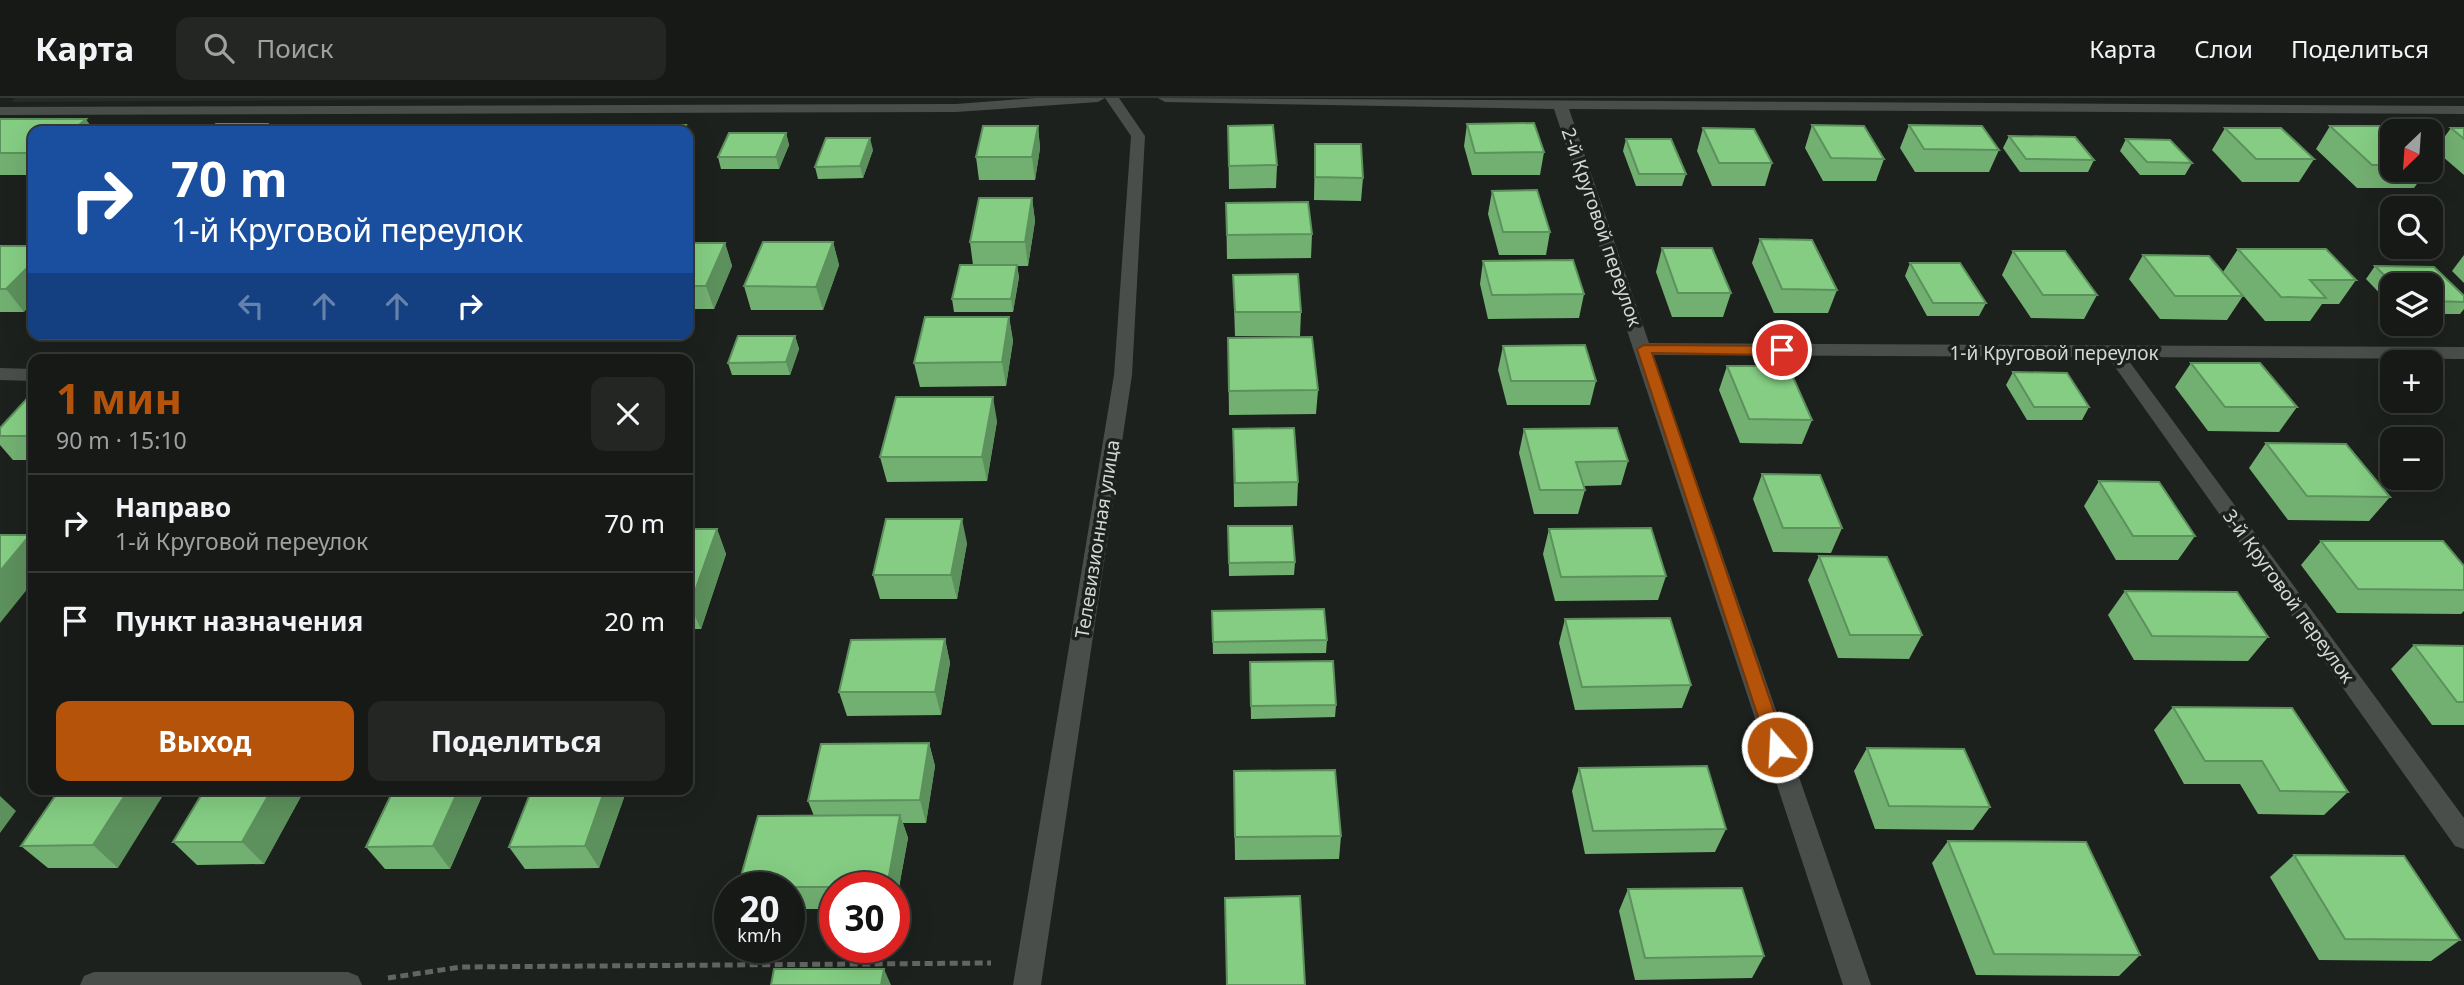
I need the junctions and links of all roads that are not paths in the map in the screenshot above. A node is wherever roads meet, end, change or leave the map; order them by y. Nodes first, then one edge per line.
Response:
1 (1098, 98) edge
2 (1112, 98) edge
3 (1165, 98) edge
4 (1560, 105) junction
5 (2464, 110) edge
6 (0, 111) edge
7 (1644, 349) junction
8 (2464, 353) edge
9 (2114, 354) junction
10 (0, 374) edge
11 (28, 375) edge
12 (2464, 838) edge
13 (348, 984) edge
14 (94, 985) edge
15 (1027, 985) edge
16 (1857, 985) edge

1 - 6 street
2 - 15 street, Телевизионная улица
3 - 4 street
4 - 5 street
4 - 7 street, 2-й Круговой переулок
7 - 9 street, 1-й Круговой переулок
7 - 16 street, 2-й Круговой переулок
8 - 9 street, 1-й Круговой переулок
9 - 12 street, 3-й Круговой переулок
10 - 11 street
13 - 14 street

